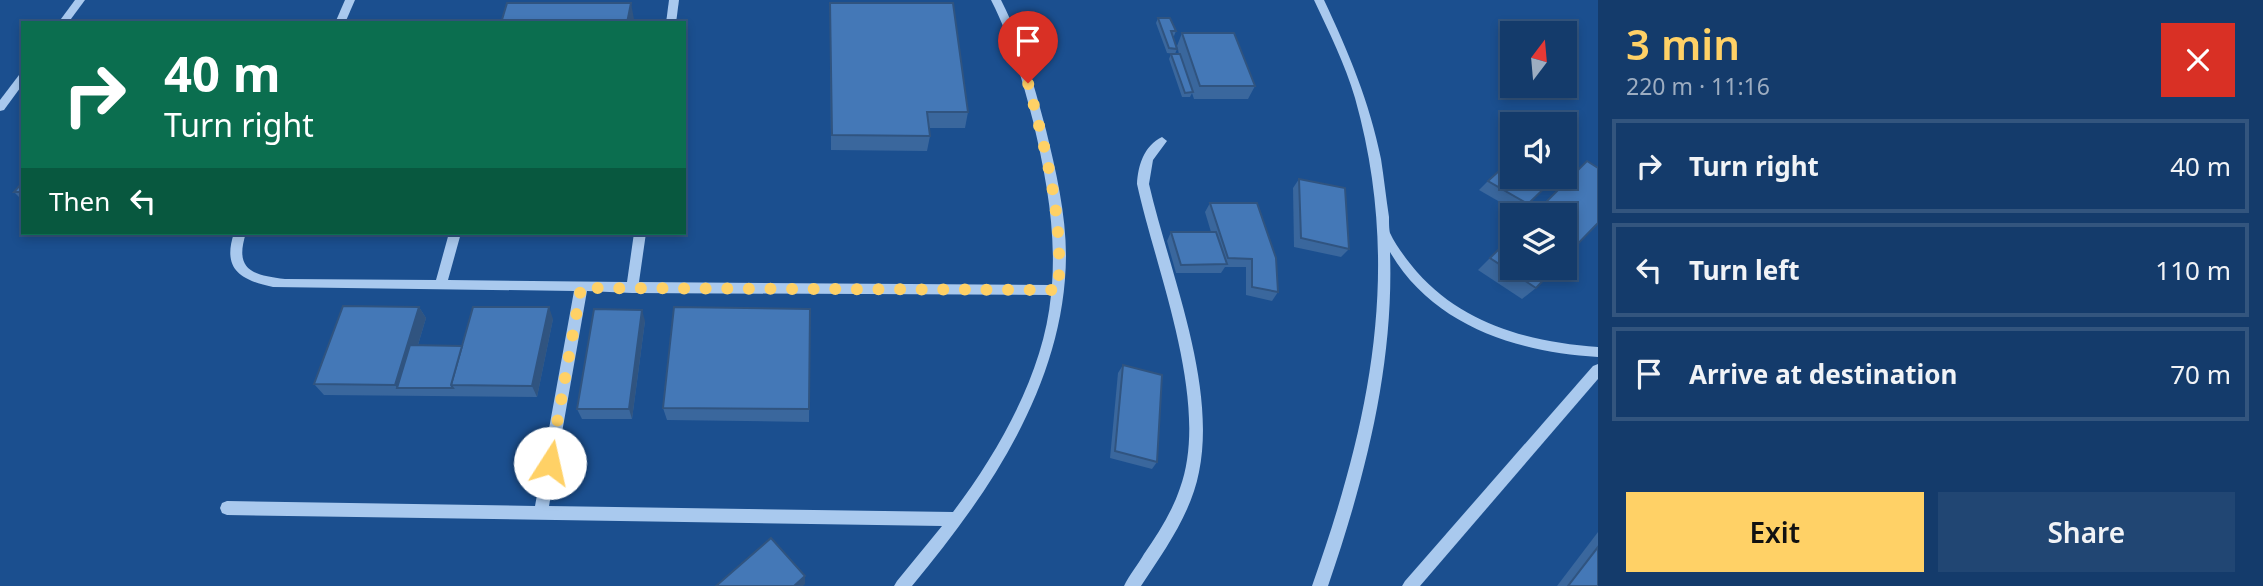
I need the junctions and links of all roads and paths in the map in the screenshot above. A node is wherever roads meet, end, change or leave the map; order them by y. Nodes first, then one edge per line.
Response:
1 (80, 0) edge
2 (350, 0) edge
3 (674, 0) edge
4 (996, 0) edge
5 (1319, 0) edge
6 (64, 21) edge
7 (341, 21) edge
8 (671, 21) edge
9 (21, 80) edge
10 (0, 107) edge
11 (1162, 141) dead end
12 (1384, 229) junction
13 (239, 235) edge
14 (454, 235) edge
15 (640, 235) edge
16 (440, 286) junction
17 (581, 288) junction
18 (632, 288) junction
19 (1058, 290) junction
20 (1598, 352) edge
21 (1598, 370) edge
22 (227, 508) dead end
23 (541, 513) junction
24 (956, 519) junction
25 (902, 586) edge
26 (1132, 586) edge
27 (1321, 586) edge
28 (1410, 586) edge

1 - 6 street
2 - 7 street
3 - 8 street
4 - 19 street
5 - 12 street
9 - 10 street
11 - 26 street
12 - 20 street
12 - 27 street
13 - 16 street
14 - 16 street
15 - 18 street
16 - 17 street
17 - 18 street
17 - 23 street
18 - 19 street
19 - 24 street
21 - 28 street
22 - 23 street
23 - 24 street
24 - 25 street

